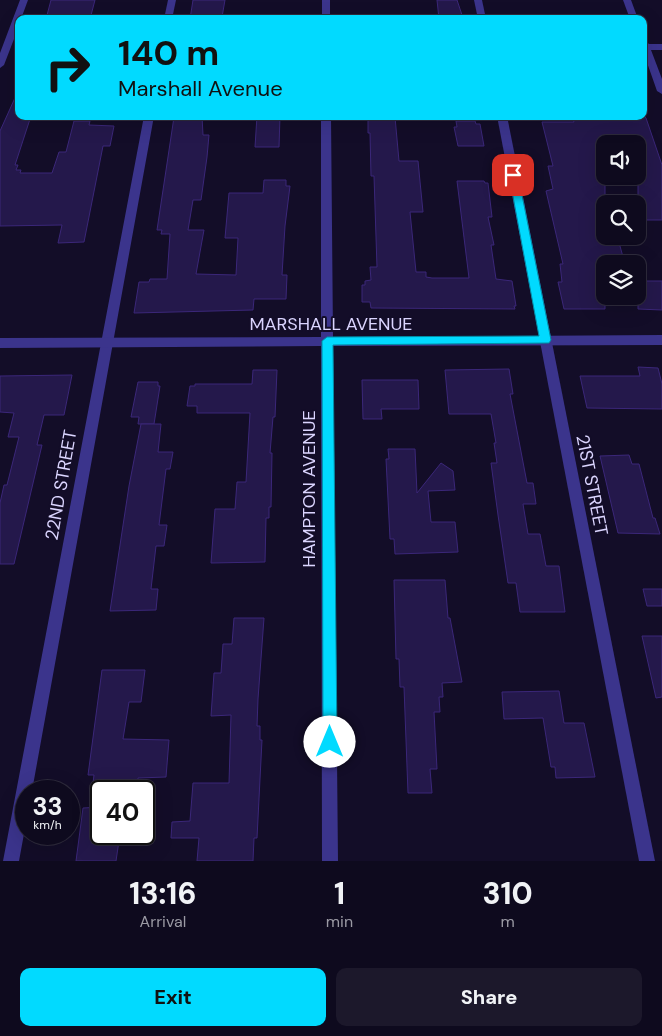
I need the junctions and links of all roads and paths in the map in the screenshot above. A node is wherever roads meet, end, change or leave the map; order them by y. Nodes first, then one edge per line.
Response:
1 (24, 0) edge
2 (172, 0) edge
3 (326, 0) edge
4 (478, 0) edge
5 (627, 0) edge
6 (18, 15) edge
7 (169, 15) edge
8 (326, 15) edge
9 (481, 15) edge
10 (633, 15) edge
11 (15, 24) edge
12 (647, 45) edge
13 (662, 47) edge
14 (647, 50) edge
15 (0, 65) edge
16 (662, 91) edge
17 (148, 120) edge
18 (326, 120) edge
19 (503, 120) edge
20 (545, 340) junction
21 (662, 340) edge
22 (327, 341) junction
23 (106, 342) junction
24 (0, 343) edge
25 (11, 861) edge
26 (330, 861) edge
27 (647, 861) edge

1 - 6 street
2 - 7 street
3 - 8 street
4 - 9 street
5 - 10 street
11 - 15 street
12 - 13 street
14 - 16 street
17 - 23 street, 22ND STREET
18 - 22 street, HAMPTON AVENUE
19 - 20 street, 21ST STREET
20 - 21 street, MARSHALL AVENUE
20 - 22 street, MARSHALL AVENUE
20 - 27 street, 21ST STREET
22 - 23 street, MARSHALL AVENUE
22 - 26 street, HAMPTON AVENUE
23 - 24 street, MARSHALL AVENUE
23 - 25 street, 22ND STREET

